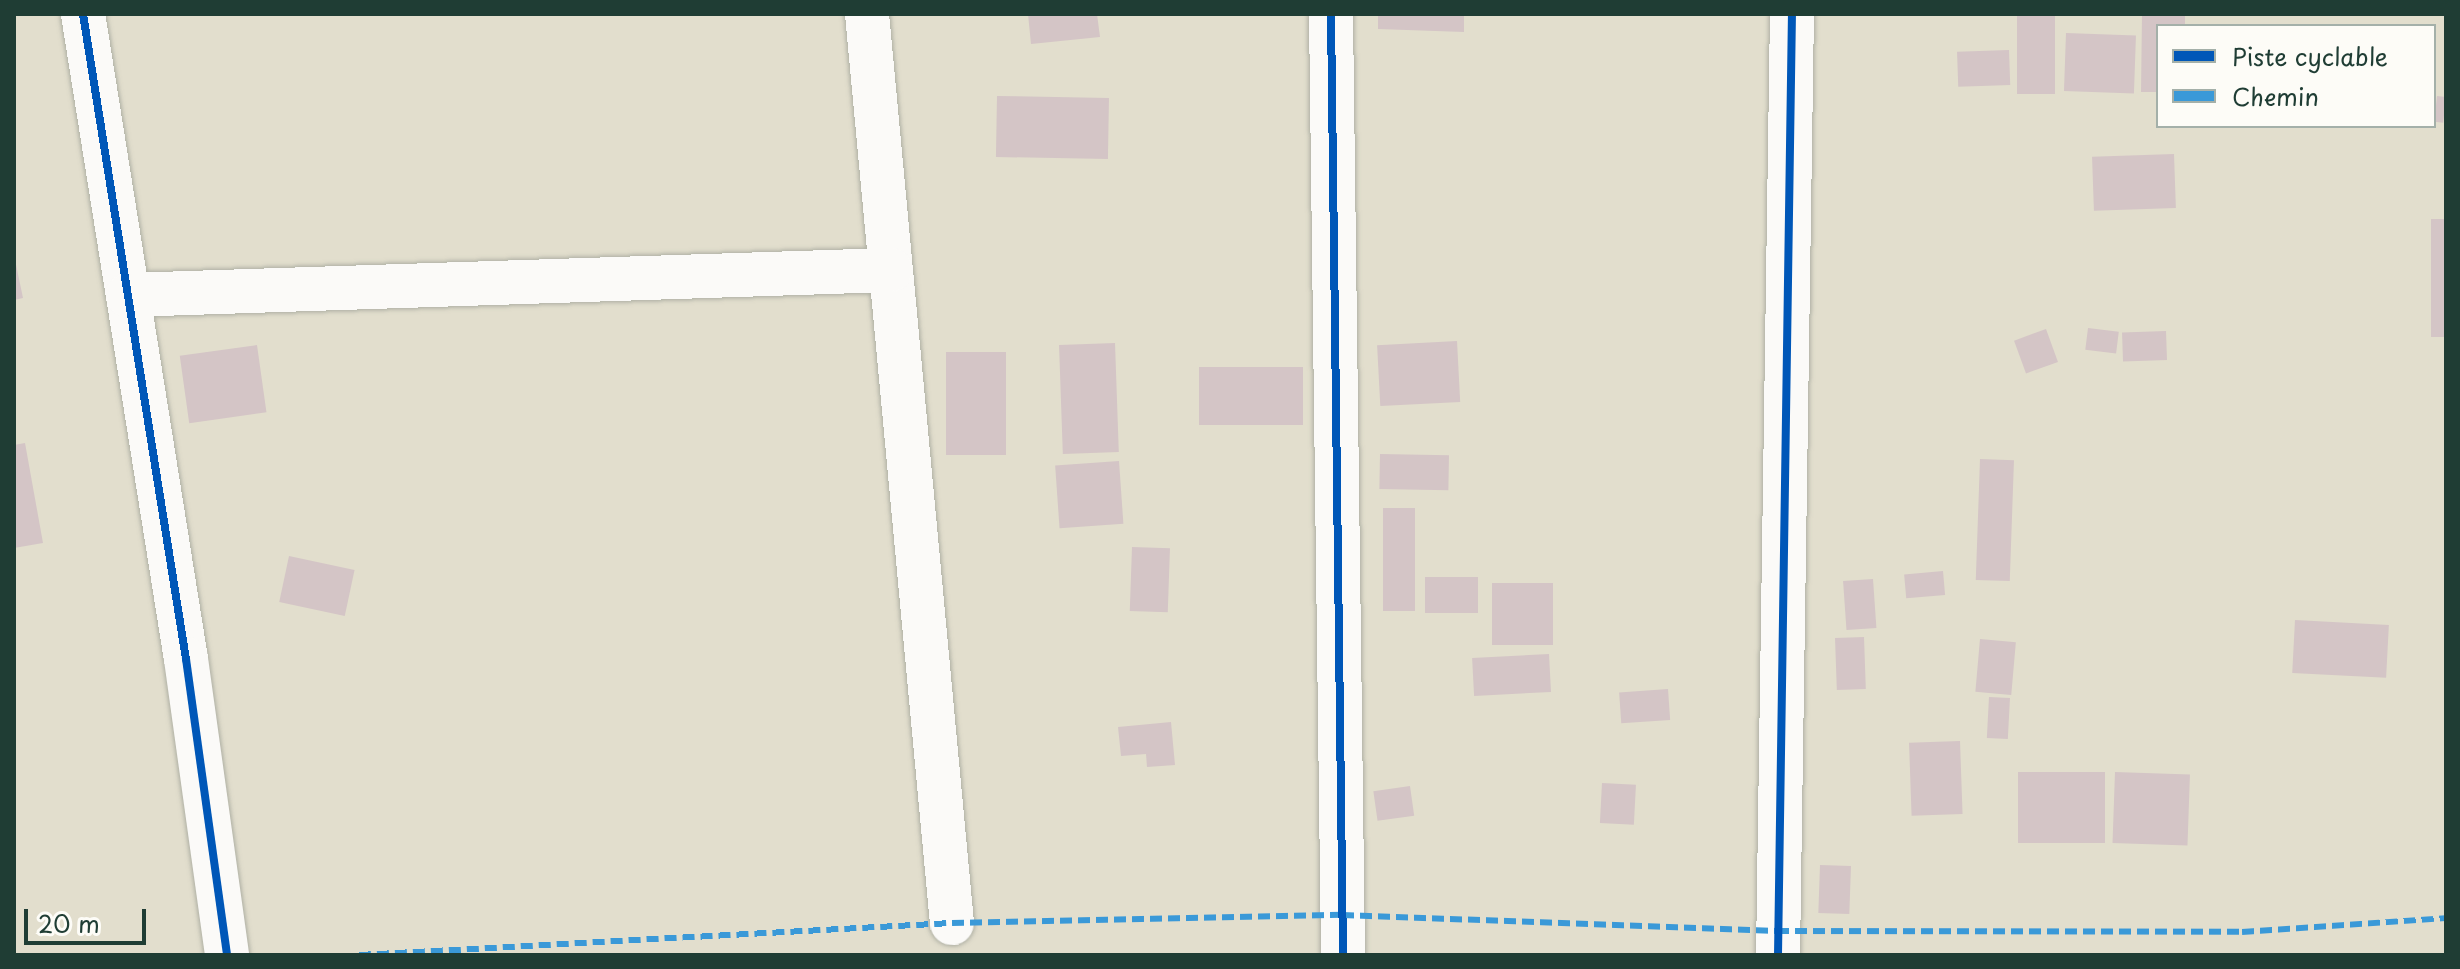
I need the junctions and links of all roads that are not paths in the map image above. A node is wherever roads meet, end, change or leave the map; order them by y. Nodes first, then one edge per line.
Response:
1 (83, 14) edge
2 (867, 14) edge
3 (1331, 14) edge
4 (1792, 14) edge
5 (891, 270) junction
6 (128, 295) junction
7 (952, 923) dead end
8 (227, 955) edge
9 (1343, 955) edge
10 (1778, 955) edge

1 - 6 street
2 - 5 street
3 - 9 street
4 - 10 street
5 - 6 street
5 - 7 street
6 - 8 street

